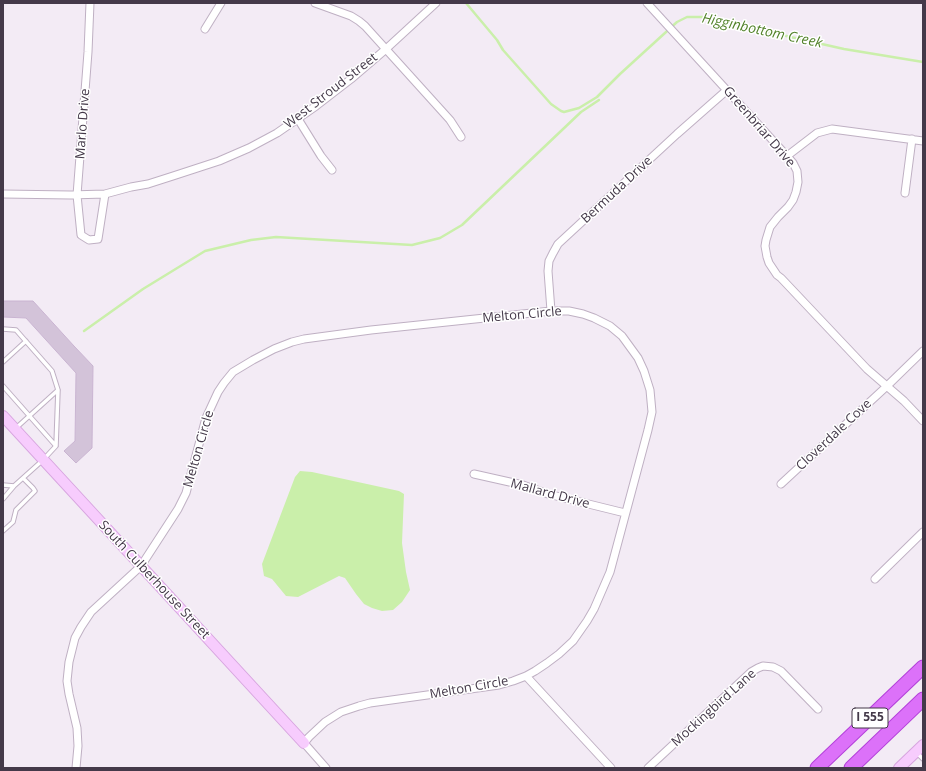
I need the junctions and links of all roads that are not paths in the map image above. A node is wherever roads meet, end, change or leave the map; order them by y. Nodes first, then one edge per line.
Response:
1 (90, 3) edge
2 (221, 3) edge
3 (315, 3) edge
4 (436, 3) edge
5 (647, 3) edge
6 (205, 29) dead end
7 (386, 49) junction
8 (727, 90) junction
9 (298, 119) junction
10 (461, 137) dead end
11 (912, 139) junction
12 (923, 141) edge
13 (787, 156) junction
14 (332, 170) dead end
15 (904, 193) dead end
16 (3, 194) edge
17 (105, 194) junction
18 (77, 195) junction
19 (551, 311) junction
20 (3, 329) edge
21 (26, 341) junction
22 (923, 351) edge
23 (3, 362) edge
24 (3, 386) edge
25 (887, 386) junction
26 (58, 390) junction
27 (3, 416) edge
28 (29, 416) junction
29 (923, 421) edge
30 (15, 429) junction
31 (56, 446) junction
32 (43, 460) junction
33 (474, 474) dead end
34 (23, 478) junction
35 (781, 484) dead end
36 (3, 485) edge
37 (14, 486) junction
38 (3, 500) edge
39 (625, 514) junction
40 (3, 531) edge
41 (923, 532) edge
42 (141, 566) junction
43 (875, 579) dead end
44 (923, 667) edge
45 (526, 676) junction
46 (923, 700) edge
47 (818, 709) dead end
48 (304, 743) junction
49 (921, 752) edge
50 (76, 768) edge
51 (326, 768) edge
52 (611, 768) edge
53 (648, 768) edge
54 (817, 768) edge
55 (851, 768) edge
56 (899, 768) edge

1 - 18 street, Marlo Drive
2 - 6 street
3 - 7 street
4 - 7 street, West Stroud Street
5 - 8 street, Greenbriar Drive
7 - 9 street, West Stroud Street
7 - 10 street
8 - 13 street, Greenbriar Drive
8 - 19 street, Bermuda Drive
9 - 14 street
9 - 17 street, West Stroud Street
11 - 12 street
11 - 13 street
11 - 15 street
13 - 25 street, Greenbriar Drive
16 - 18 street, West Stroud Street
17 - 18 street, West Stroud Street
17 - 18 street, Marlo Drive
19 - 39 street, Melton Circle
19 - 42 street, Melton Circle
20 - 21 lane
21 - 23 lane
21 - 26 lane
22 - 25 street, Cloverdale Cove
24 - 28 lane
25 - 29 street, Greenbriar Drive
25 - 35 street, Cloverdale Cove
26 - 28 lane
26 - 31 lane
27 - 30 street, South Culberhouse Street
28 - 30 lane
28 - 31 lane
30 - 32 street, South Culberhouse Street
31 - 32 lane
32 - 34 lane
32 - 42 street, South Culberhouse Street
33 - 39 street, Mallard Drive
34 - 37 lane
34 - 40 lane
36 - 37 lane
37 - 38 lane
39 - 45 street, Melton Circle
41 - 43 street
42 - 48 street, South Culberhouse Street
42 - 50 street, Melton Circle
44 - 54 highway, I 555
45 - 48 street, Melton Circle
45 - 52 street
46 - 55 highway, I 555
47 - 53 street, Mockingbird Lane
48 - 51 street
49 - 56 street

